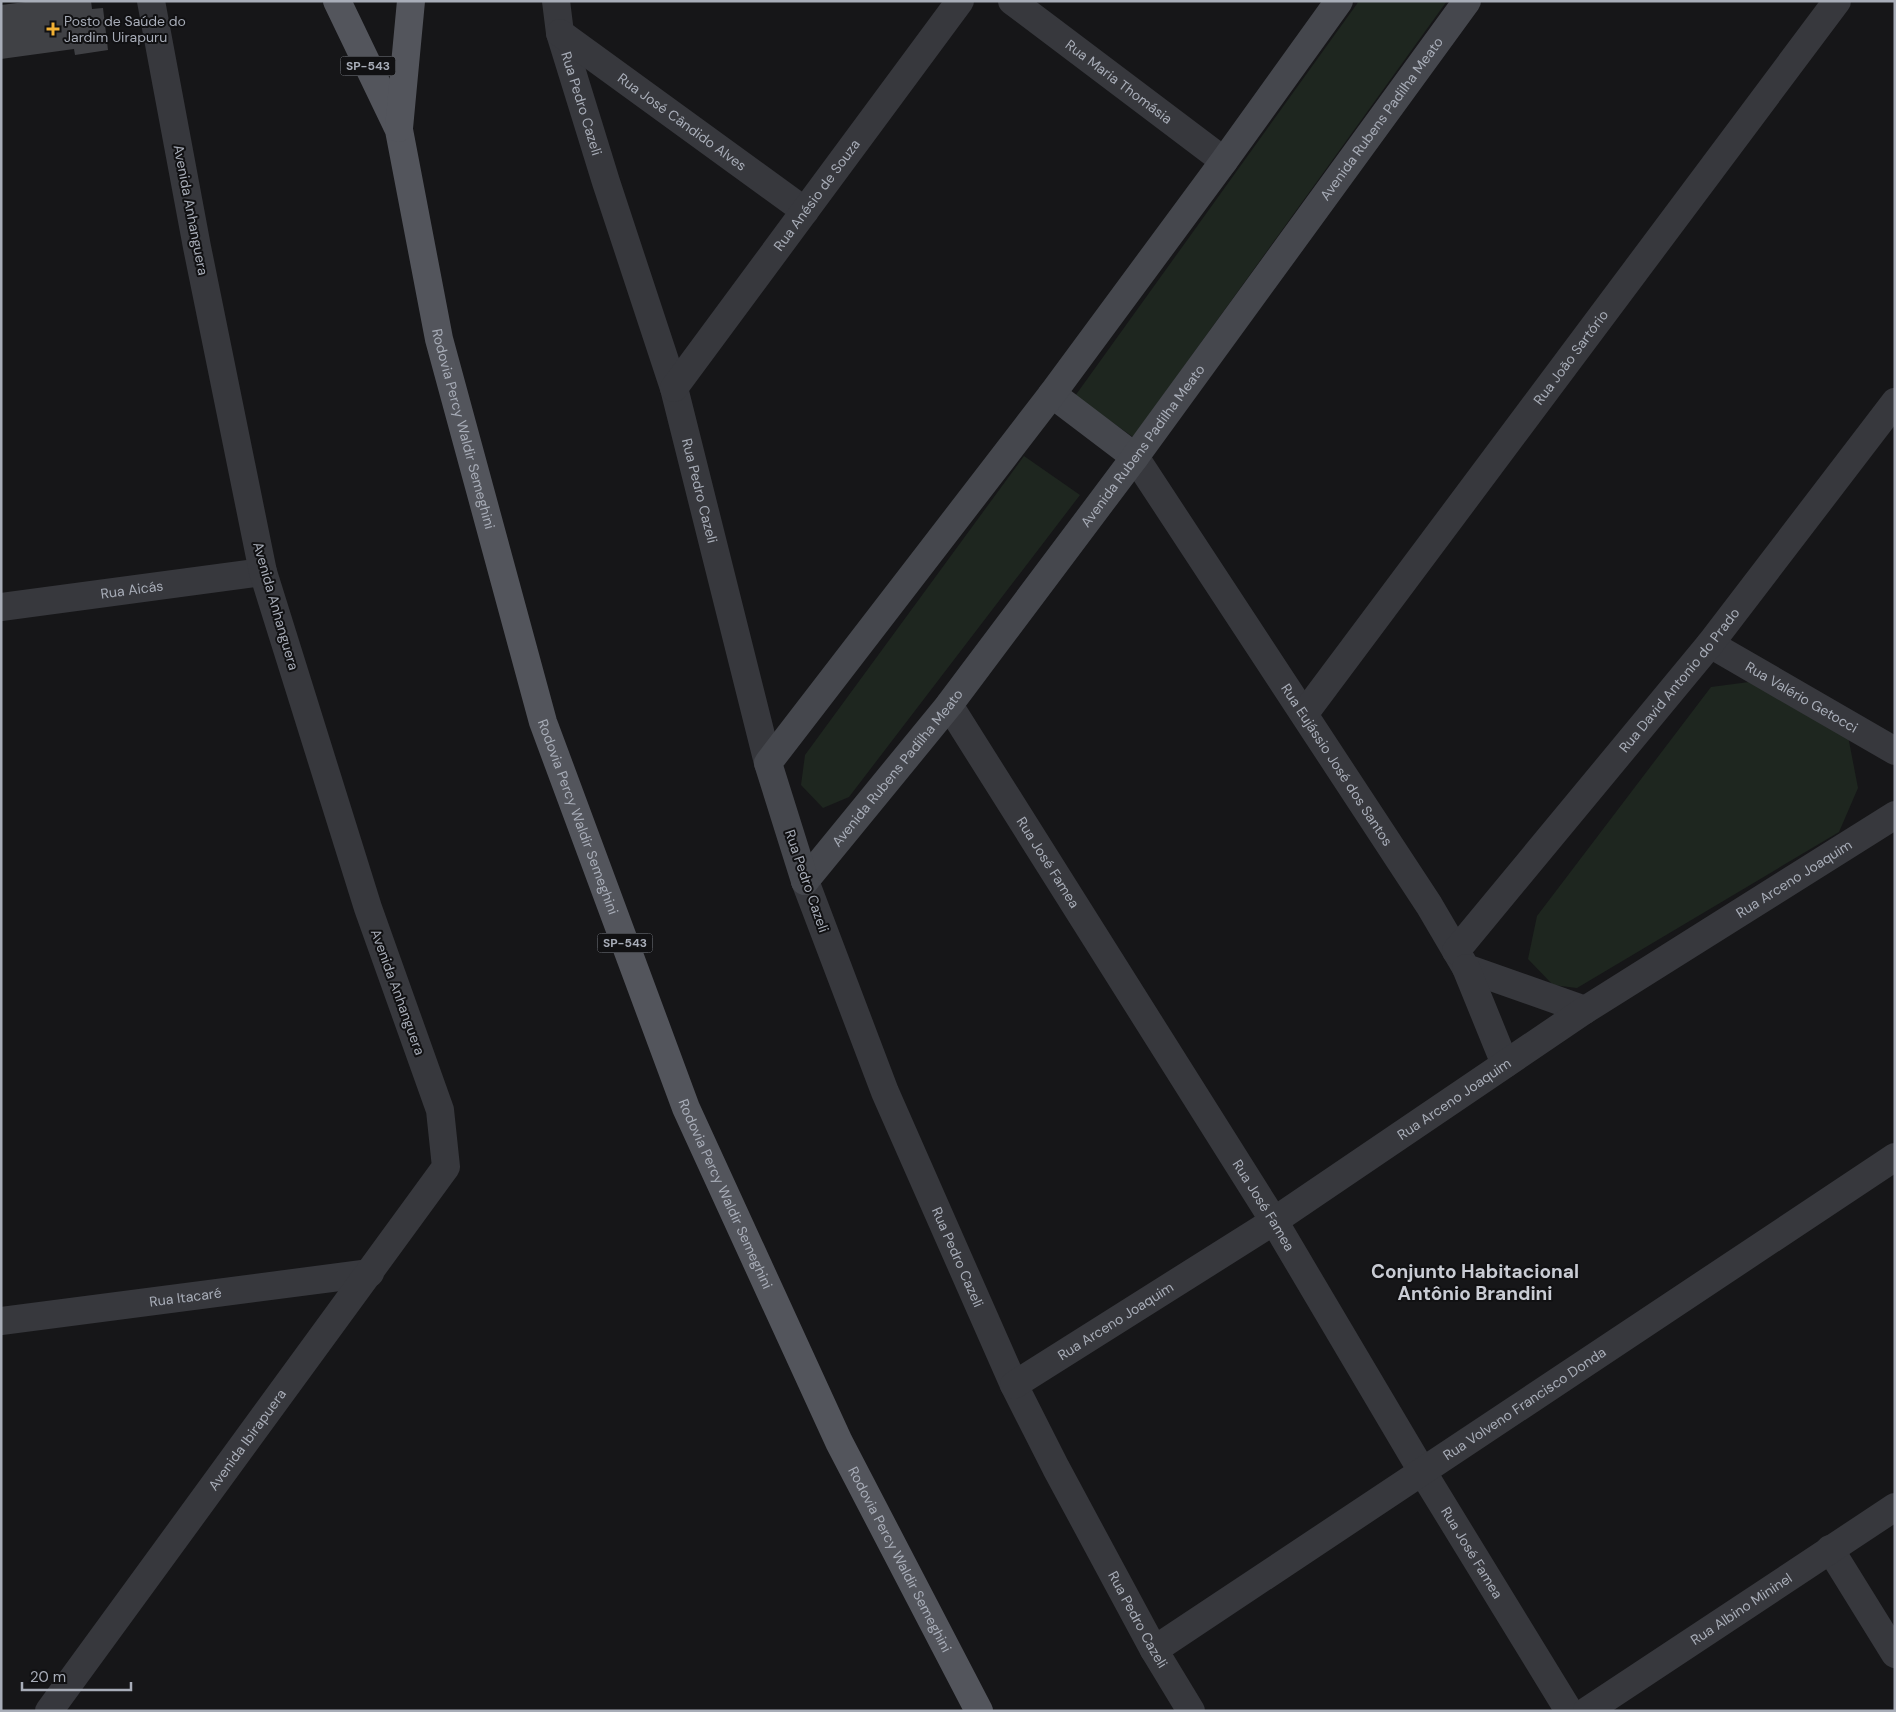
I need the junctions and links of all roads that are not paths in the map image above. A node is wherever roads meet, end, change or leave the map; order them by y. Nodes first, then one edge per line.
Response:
1 (151, 1) edge
2 (337, 1) edge
3 (411, 1) edge
4 (556, 1) edge
5 (960, 1) edge
6 (1012, 1) edge
7 (1339, 1) edge
8 (1467, 1) edge
9 (1837, 1) edge
10 (560, 33) junction
11 (399, 130) junction
12 (1224, 162) junction
13 (806, 211) junction
14 (674, 388) junction
15 (1052, 394) junction
16 (1895, 402) edge
17 (1135, 457) junction
18 (263, 572) junction
19 (1, 607) edge
20 (1710, 644) junction
21 (949, 705) junction
22 (1305, 713) junction
23 (1895, 751) edge
24 (768, 763) junction
25 (1895, 814) edge
26 (805, 881) junction
27 (1461, 960) junction
28 (1585, 1010) junction
29 (1505, 1064) junction
30 (1895, 1157) edge
31 (446, 1167) joint
32 (1274, 1221) junction
33 (370, 1273) junction
34 (1, 1321) edge
35 (1014, 1385) junction
36 (1422, 1471) junction
37 (1895, 1506) edge
38 (1830, 1549) junction
39 (1154, 1650) junction
40 (1895, 1654) edge
41 (49, 1711) edge
42 (979, 1711) edge
43 (1191, 1711) edge
44 (1569, 1711) edge
45 (1587, 1711) edge

1 - 18 street, Avenida Anhanguera
2 - 11 main road, Rodovia Percy Waldir Semeghini / SP-543
3 - 11 main road, Rodovia Percy Waldir Semeghini / SP-543
4 - 10 street, Rua Pedro Cazeli
5 - 13 street, Rua Anésio de Souza
6 - 12 street, Rua Maria Thomásia
7 - 12 main road
8 - 17 main road, Avenida Rubens Padilha Meato
9 - 22 street, Rua João Sartório
10 - 13 street, Rua José Cândido Alves
10 - 14 street, Rua Pedro Cazeli
11 - 42 main road, Rodovia Percy Waldir Semeghini / SP-543
12 - 15 main road
13 - 14 street, Rua Anésio de Souza
14 - 24 street, Rua Pedro Cazeli
15 - 17 main road
15 - 24 main road
16 - 20 street, Rua David Antonio do Prado
17 - 21 main road, Avenida Rubens Padilha Meato
17 - 22 street, Rua Eujássio José dos Santos
18 - 19 street, Rua Aicás
18 - 31 street, Avenida Anhanguera
20 - 23 street, Rua Valério Getocci
20 - 27 street, Rua David Antonio do Prado
21 - 26 main road, Avenida Rubens Padilha Meato
21 - 32 street, Rua José Famea
22 - 27 street, Rua Eujássio José dos Santos
24 - 26 main road, Rua Pedro Cazeli
25 - 28 street, Rua Arceno Joaquim
26 - 35 street, Rua Pedro Cazeli
27 - 28 street
27 - 29 street, Rua Eujássio José dos Santos
28 - 29 street, Rua Arceno Joaquim
29 - 32 street, Rua Arceno Joaquim
30 - 36 street, Rua Volveno Francisco Donda
31 - 33 street, Avenida Ibirapuera
32 - 35 street, Rua Arceno Joaquim
32 - 36 street, Rua José Famea
33 - 34 street, Rua Itacaré
33 - 41 street, Avenida Ibirapuera
35 - 39 street, Rua Pedro Cazeli
36 - 39 street, Rua Volveno Francisco Donda
36 - 44 street, Rua José Famea
37 - 38 street, Rua Albino Mininel
38 - 40 street
38 - 45 street, Rua Albino Mininel
39 - 43 street, Rua Pedro Cazeli

